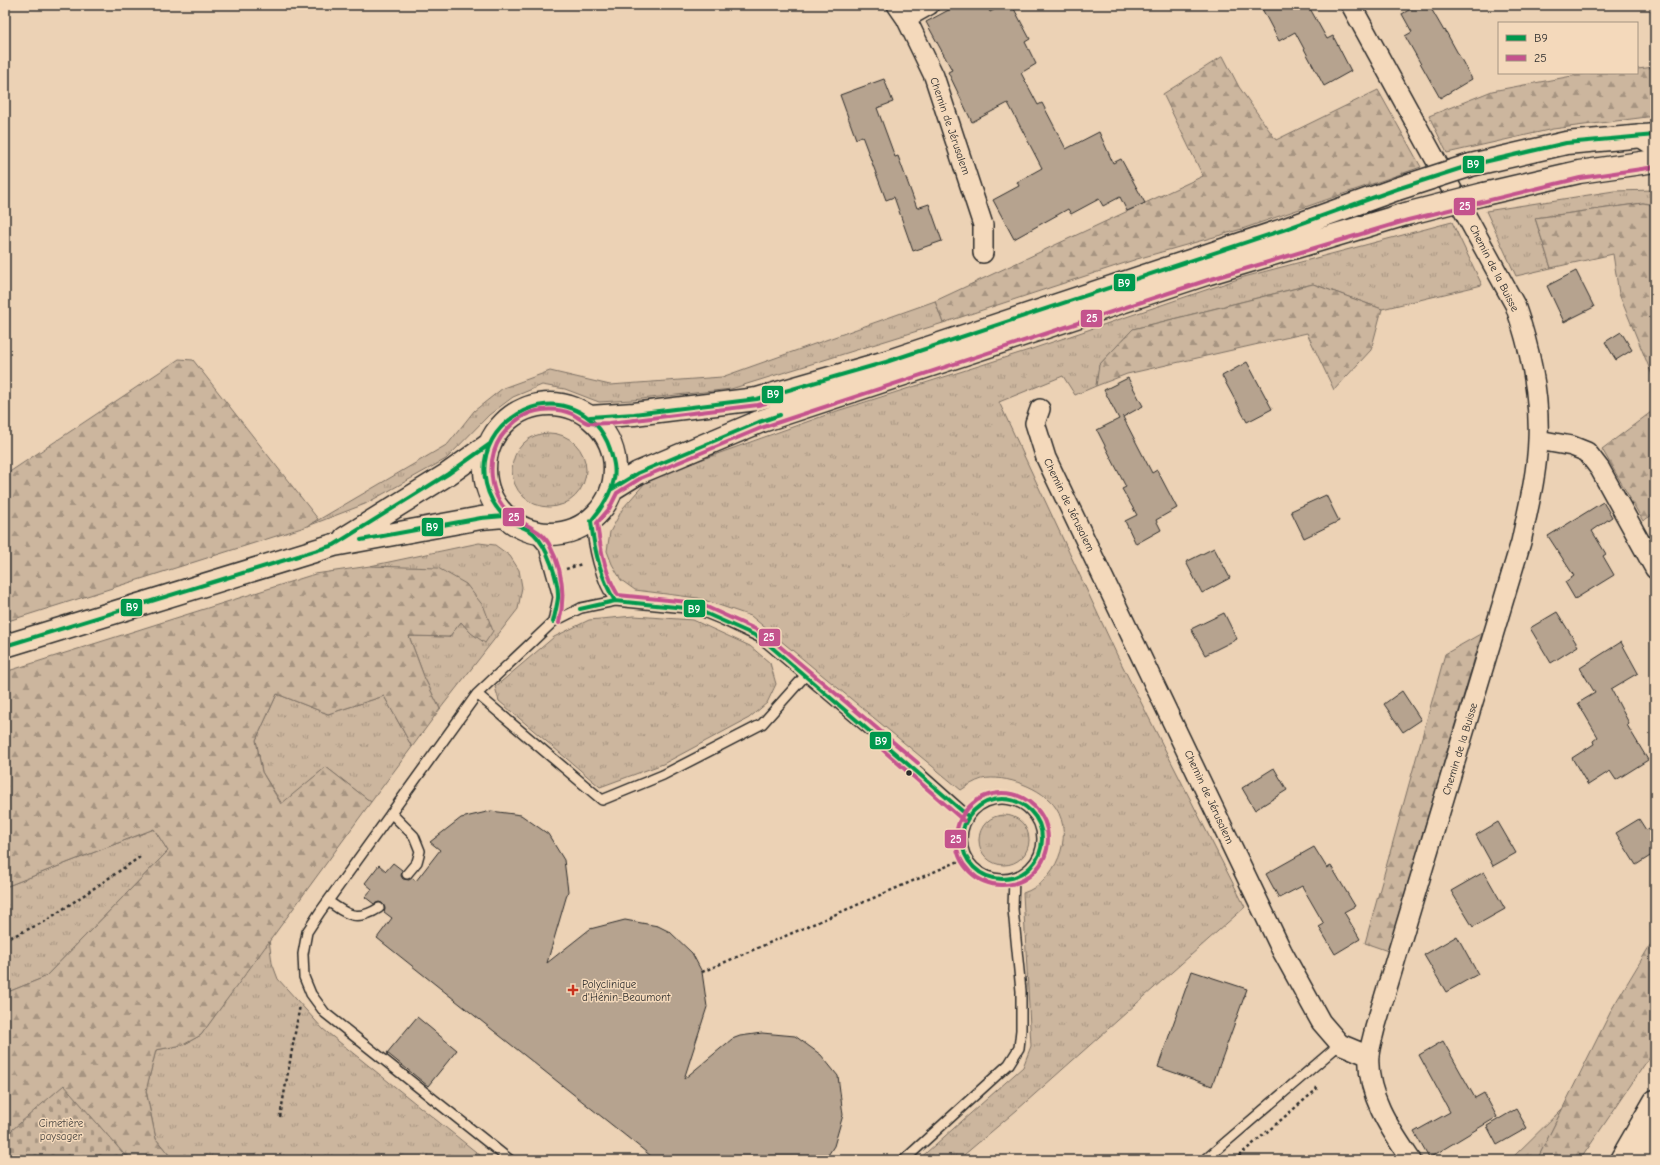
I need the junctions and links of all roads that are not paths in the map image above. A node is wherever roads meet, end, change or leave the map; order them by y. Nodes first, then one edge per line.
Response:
1 (929, 5) edge
2 (1351, 5) edge
3 (902, 11) edge
4 (1650, 139) edge
5 (1655, 161) edge
6 (983, 253) dead end
7 (1040, 409) dead end
8 (590, 417) junction
9 (1538, 440) junction
10 (490, 444) junction
11 (612, 489) junction
12 (504, 516) junction
13 (591, 521) junction
14 (532, 533) junction
15 (334, 545) junction
16 (1655, 569) edge
17 (615, 601) junction
18 (553, 622) junction
19 (5, 646) edge
20 (804, 677) junction
21 (477, 694) junction
22 (391, 813) junction
23 (968, 816) junction
24 (407, 874) dead end
25 (1014, 877) junction
26 (328, 901) junction
27 (379, 908) dead end
28 (1340, 1044) junction
29 (1369, 1056) junction
30 (1655, 1101) edge
31 (1655, 1137) edge
32 (510, 1160) edge
33 (904, 1160) edge
34 (1205, 1160) edge
35 (1411, 1160) edge
36 (1621, 1160) edge
37 (1639, 1160) edge

1 - 3 street
2 - 9 street, Chemin de la Buisse
3 - 6 street, Chemin de Jérusalem
4 - 8 main road, bridge
5 - 11 main road, bridge
7 - 28 street, Chemin de Jérusalem
8 - 10 main road
8 - 11 main road
9 - 16 street
9 - 29 street, Chemin de la Buisse
10 - 12 main road
10 - 15 main road
11 - 13 main road
12 - 14 main road
12 - 15 main road
13 - 14 main road
13 - 17 lane
14 - 18 lane
15 - 19 main road
17 - 18 lane
17 - 20 lane
18 - 21 lane
20 - 21 lane
20 - 23 lane
21 - 22 lane
22 - 24 lane
22 - 26 lane
23 - 25 lane
23 - 25 lane
25 - 33 lane
26 - 27 lane
26 - 32 lane
28 - 29 street, Chemin de Jérusalem
28 - 34 lane
29 - 35 street
30 - 36 main road
31 - 37 main road

